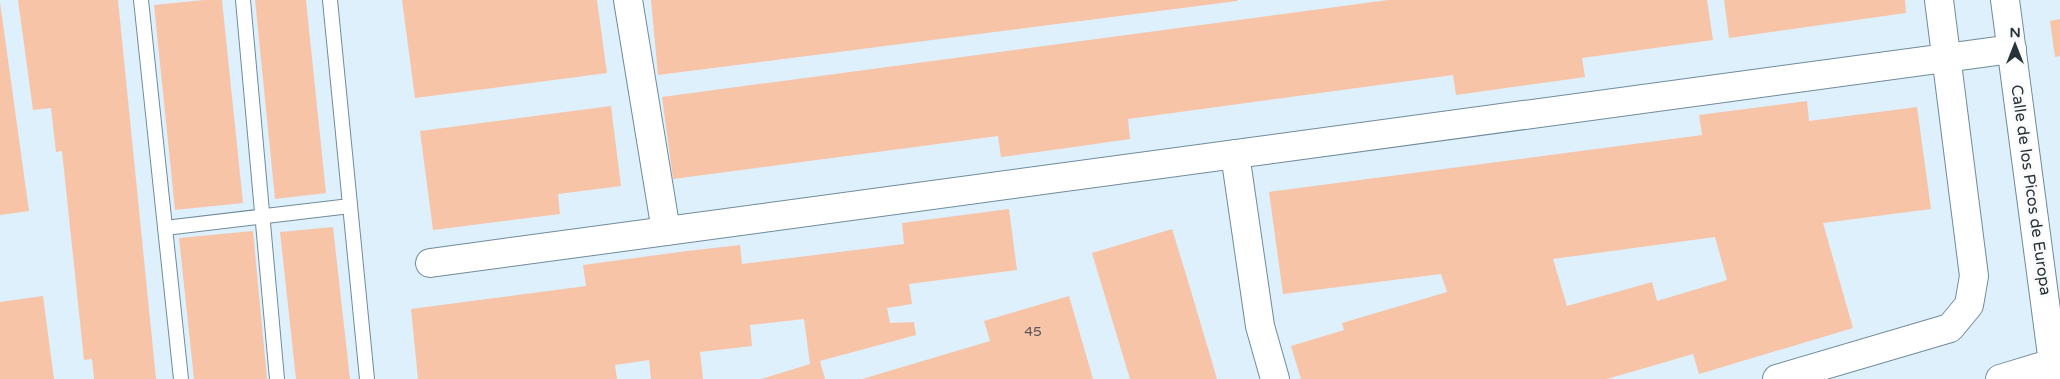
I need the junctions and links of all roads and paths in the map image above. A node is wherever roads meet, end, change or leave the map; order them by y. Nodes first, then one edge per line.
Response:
1 (141, 0) edge
2 (243, 0) edge
3 (330, 0) edge
4 (628, 0) edge
5 (1940, 0) edge
6 (2005, 0) edge
7 (2012, 48) junction
8 (1947, 58) junction
9 (1234, 154) junction
10 (350, 206) junction
11 (262, 216) junction
12 (165, 228) junction
13 (666, 231) junction
14 (430, 263) dead end
15 (2056, 371) edge
16 (181, 379) edge
17 (277, 379) edge
18 (367, 379) edge
19 (1275, 379) edge
20 (1777, 379) edge
21 (2000, 379) edge

1 - 12 lane
2 - 11 lane
3 - 10 lane
4 - 13 street
5 - 8 street
6 - 7 street, Calle de los Picos de Europa
7 - 8 street
7 - 15 street, Calle de los Picos de Europa
8 - 9 street
8 - 20 street
9 - 13 street
9 - 19 street
10 - 11 lane
10 - 18 lane
11 - 12 lane
11 - 17 lane
12 - 16 lane
13 - 14 street
15 - 21 street

